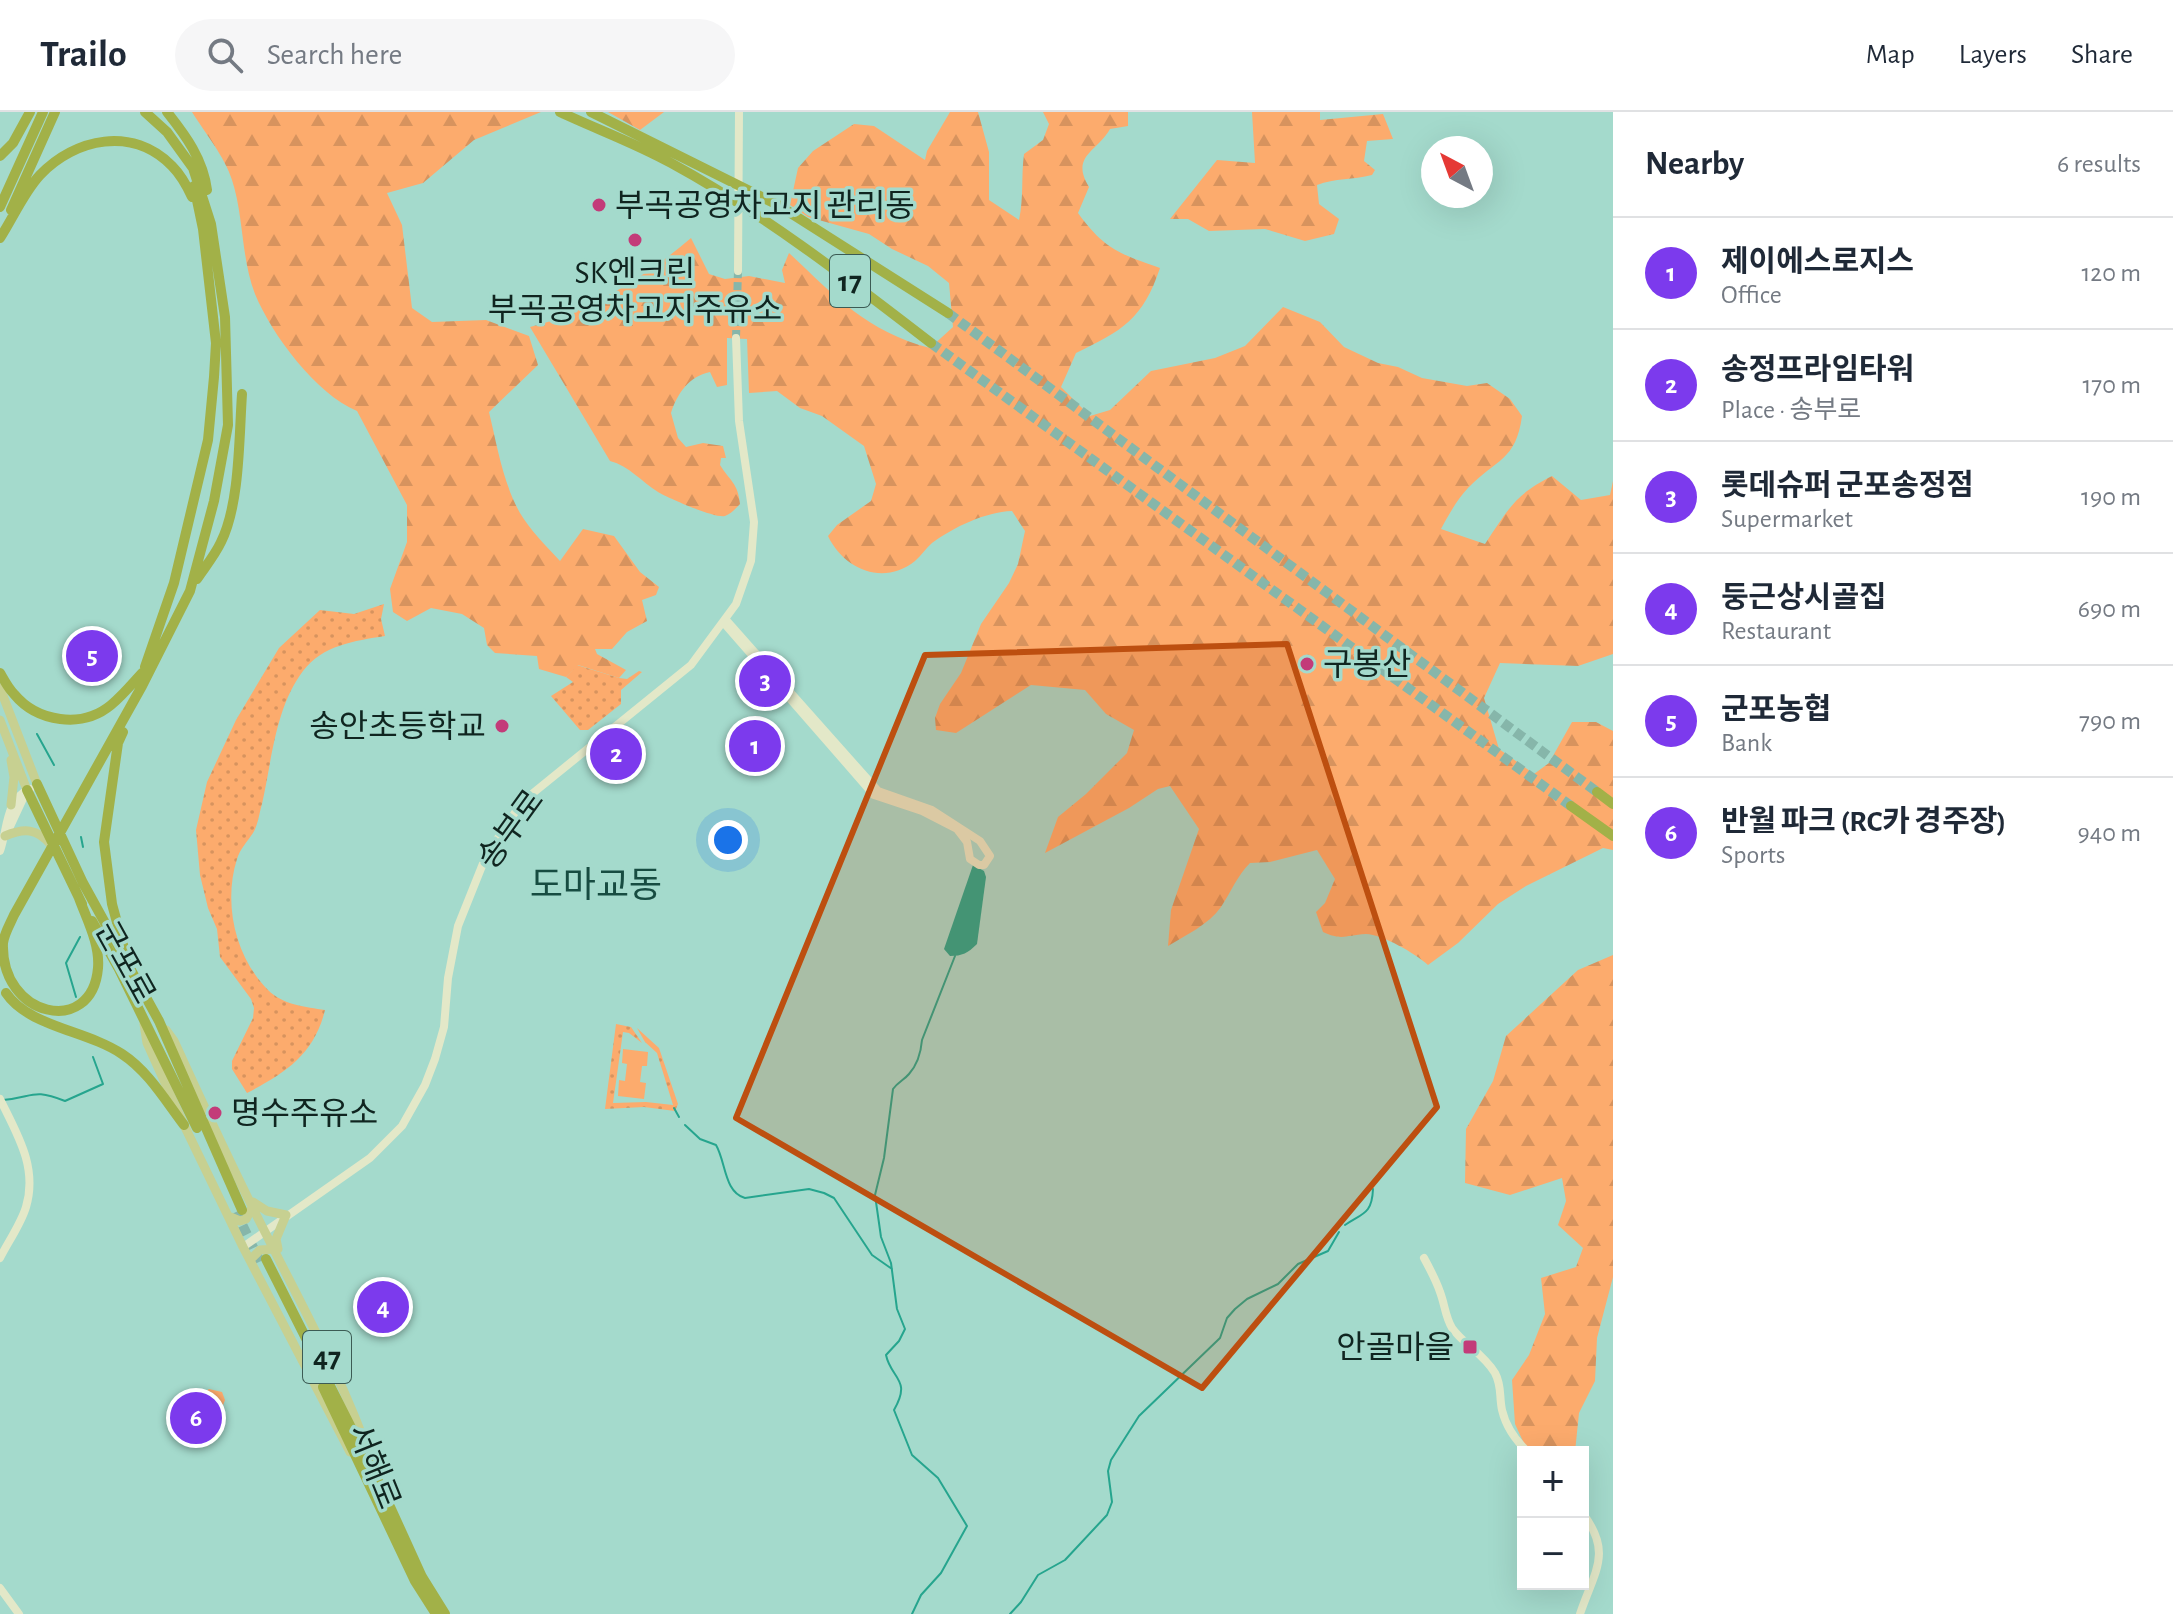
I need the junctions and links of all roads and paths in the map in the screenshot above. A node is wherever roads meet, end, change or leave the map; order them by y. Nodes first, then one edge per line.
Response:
1 (30, 112) edge
2 (43, 112) edge
3 (55, 112) edge
4 (135, 112) edge
5 (145, 112) edge
6 (167, 112) edge
7 (560, 112) edge
8 (591, 112) edge
9 (739, 112) edge
10 (0, 156) edge
11 (672, 157) junction
12 (0, 207) edge
13 (207, 226) junction
14 (0, 236) edge
15 (738, 271) tunnel mouth
16 (948, 313) tunnel mouth
17 (736, 338) tunnel mouth
18 (220, 342) junction
19 (931, 343) tunnel mouth
20 (242, 394) dead end
21 (190, 591) junction
22 (725, 622) junction
23 (154, 656) junction
24 (0, 673) edge
25 (140, 680) junction
26 (0, 688) edge
27 (0, 720) edge
28 (13, 754) junction
29 (32, 787) junction
30 (1597, 792) tunnel mouth
31 (1613, 804) edge
32 (11, 805) junction
33 (1571, 806) tunnel mouth
34 (5, 836) junction
35 (1613, 836) edge
36 (54, 849) junction
37 (0, 851) edge
38 (39, 863) junction
39 (79, 898) junction
40 (0, 932) edge
41 (129, 966) junction
42 (0, 981) edge
43 (144, 1024) junction
44 (1, 1101) edge
45 (184, 1125) junction
46 (242, 1209) junction
47 (286, 1215) junction
48 (264, 1231) junction
49 (243, 1247) junction
50 (0, 1258) edge
51 (263, 1258) junction
52 (1424, 1258) dead end
53 (302, 1304) junction
54 (1522, 1446) edge
55 (375, 1485) junction
56 (1586, 1518) edge
57 (0, 1588) edge
58 (19, 1614) edge
59 (436, 1614) edge
60 (445, 1614) edge
61 (1580, 1614) edge

1 - 10 highway
2 - 12 highway
3 - 14 highway
4 - 13 highway
5 - 13 highway
6 - 13 highway
7 - 11 highway, 17
8 - 11 highway, 17
9 - 15 street
11 - 16 highway, 17
11 - 19 highway, 17
13 - 14 highway
13 - 18 highway
17 - 22 street, 송부로
18 - 21 highway
18 - 23 highway
20 - 21 highway
21 - 23 highway
22 - 22 street
22 - 47 street, 송부로
23 - 25 highway
24 - 25 highway
25 - 38 highway
25 - 41 highway
26 - 29 main road, 군포로 / 47
27 - 28 main road, 군포로 / 47
28 - 29 main road, 군포로 / 47
28 - 32 main road
29 - 32 street
29 - 34 street
29 - 36 highway, 군포로 / 47
29 - 41 highway, 군포로 / 47
30 - 31 highway
32 - 34 street
33 - 35 highway
34 - 36 main road
34 - 37 street
36 - 39 highway, 군포로 / 47
38 - 39 highway
38 - 40 highway
39 - 43 highway, 군포로 / 47
41 - 46 highway, 군포로 / 47
42 - 45 highway
43 - 45 main road, 군포로 / 47
43 - 46 highway, 47
44 - 50 street
45 - 46 main road, 군포로 / 47
46 - 47 main road
46 - 48 main road, 군포로 / 47
46 - 49 main road, 군포로 / 47
47 - 48 street, 송부로
47 - 53 main road
48 - 49 street, 송부로
48 - 51 main road, 서해로 / 47
49 - 51 main road, 서해로 / 47
51 - 53 main road, 서해로 / 47
51 - 55 highway, 47
52 - 54 street
53 - 55 main road, 서해로 / 47
55 - 59 highway, 서해로 / 47
55 - 60 highway, 서해로 / 47
56 - 61 street
57 - 58 street

